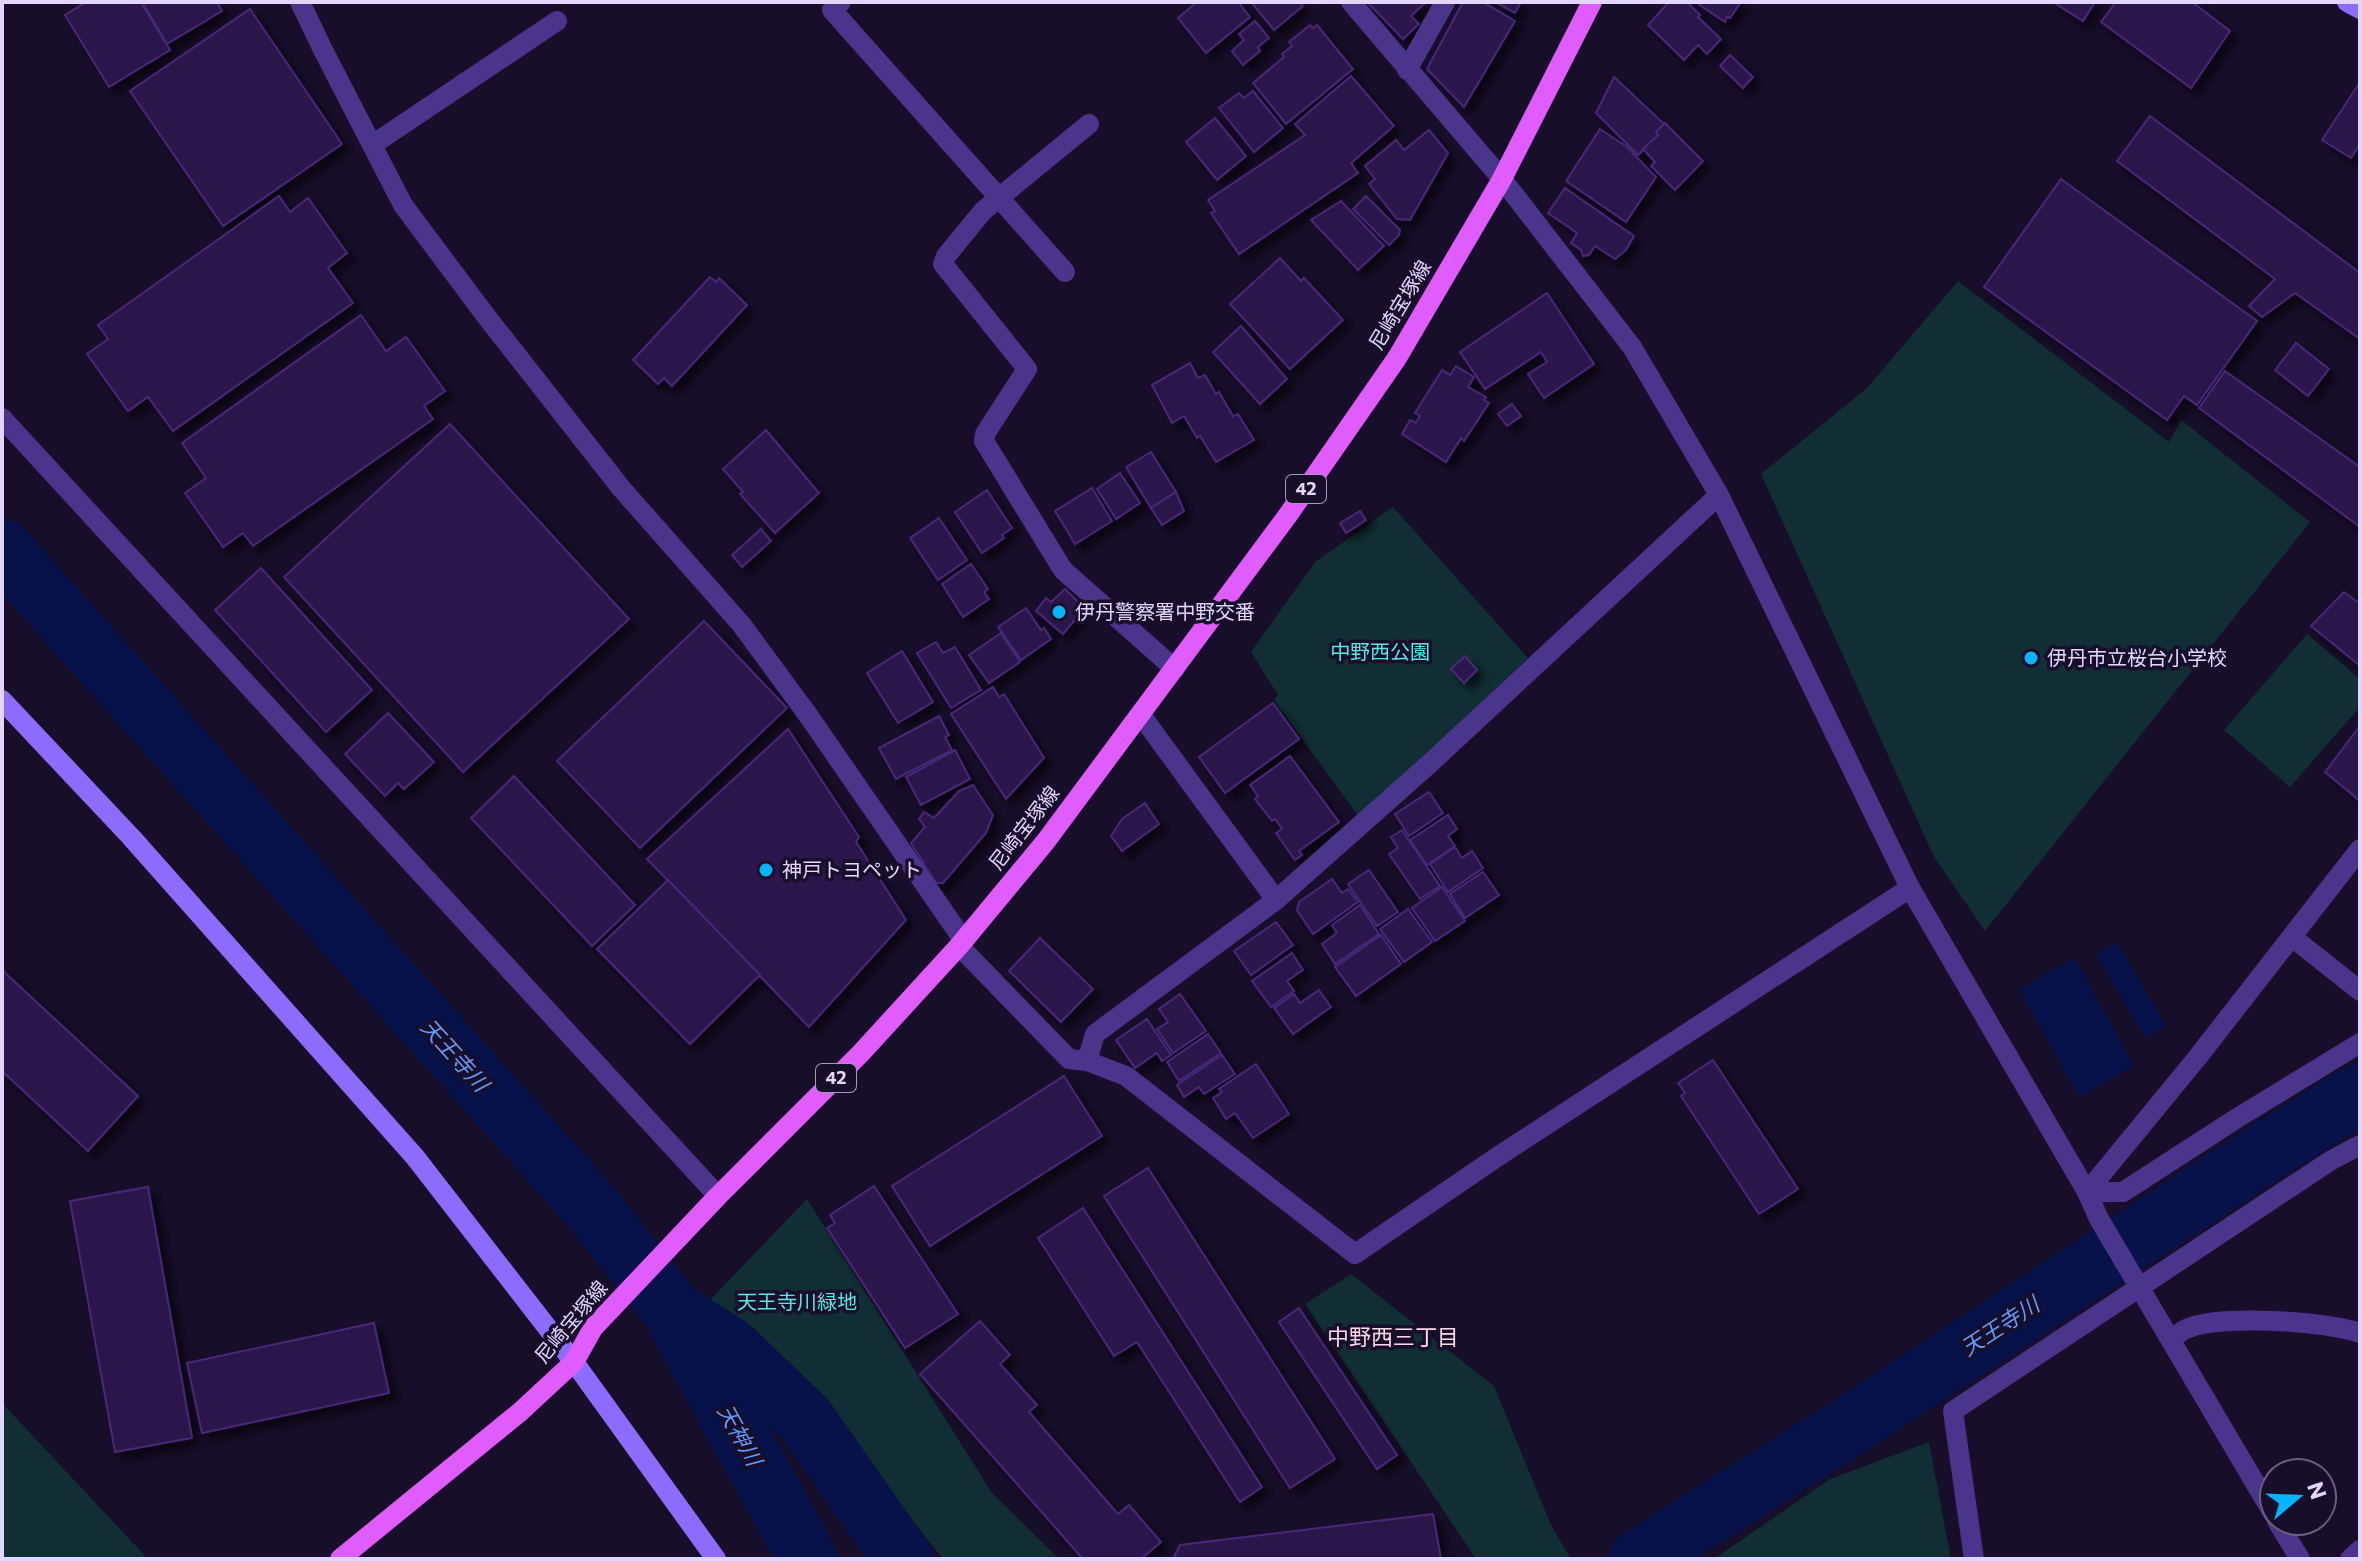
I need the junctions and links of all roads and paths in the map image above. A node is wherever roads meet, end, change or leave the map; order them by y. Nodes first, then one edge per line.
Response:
1 (300, 2) edge
2 (841, 2) edge
3 (1351, 2) edge
4 (1445, 2) edge
5 (1592, 2) edge
6 (2347, 2) edge
7 (2360, 9) edge
8 (557, 21) dead end
9 (1407, 70) junction
10 (1089, 124) dead end
11 (372, 145) junction
12 (1502, 179) junction
13 (998, 200) junction
14 (1065, 272) dead end
15 (2, 418) edge
16 (1719, 495) junction
17 (1175, 669) junction
18 (2, 700) edge
19 (1141, 715) junction
20 (2360, 849) edge
21 (1910, 888) junction
22 (1276, 900) junction
23 (2292, 937) junction
24 (961, 944) junction
25 (2360, 991) edge
26 (2360, 1043) edge
27 (1087, 1061) junction
28 (2360, 1145) edge
29 (2087, 1192) junction
30 (718, 1196) junction
31 (2137, 1283) junction
32 (2360, 1333) edge
33 (2171, 1340) junction
34 (574, 1362) junction
35 (2258, 1488) edge
36 (2287, 1537) edge
37 (2360, 1550) edge
38 (340, 1559) edge
39 (716, 1559) edge
40 (1974, 1559) edge
41 (2300, 1559) edge
42 (2350, 1559) edge

1 - 11 street
2 - 13 street
3 - 9 street
4 - 9 street
5 - 12 main road, 尼崎宝塚線 / 42
6 - 7 street
8 - 11 street
9 - 12 street
10 - 13 street
11 - 24 street
12 - 16 street
12 - 17 main road, 尼崎宝塚線 / 42
13 - 14 street
13 - 17 street
15 - 30 street
16 - 21 street
16 - 22 street
17 - 19 main road, 尼崎宝塚線 / 42
18 - 34 street
19 - 22 street
19 - 24 main road, 尼崎宝塚線 / 42
20 - 23 street
21 - 27 street
21 - 29 street
22 - 27 street
23 - 25 street
23 - 29 street
24 - 27 street
24 - 30 main road, 尼崎宝塚線 / 42
26 - 29 street
28 - 31 street
29 - 31 street
30 - 34 main road, 尼崎宝塚線 / 42
31 - 33 street
31 - 40 street
32 - 33 street
33 - 35 street
34 - 38 main road, 尼崎宝塚線 / 42
34 - 39 street
36 - 41 street
37 - 42 street

